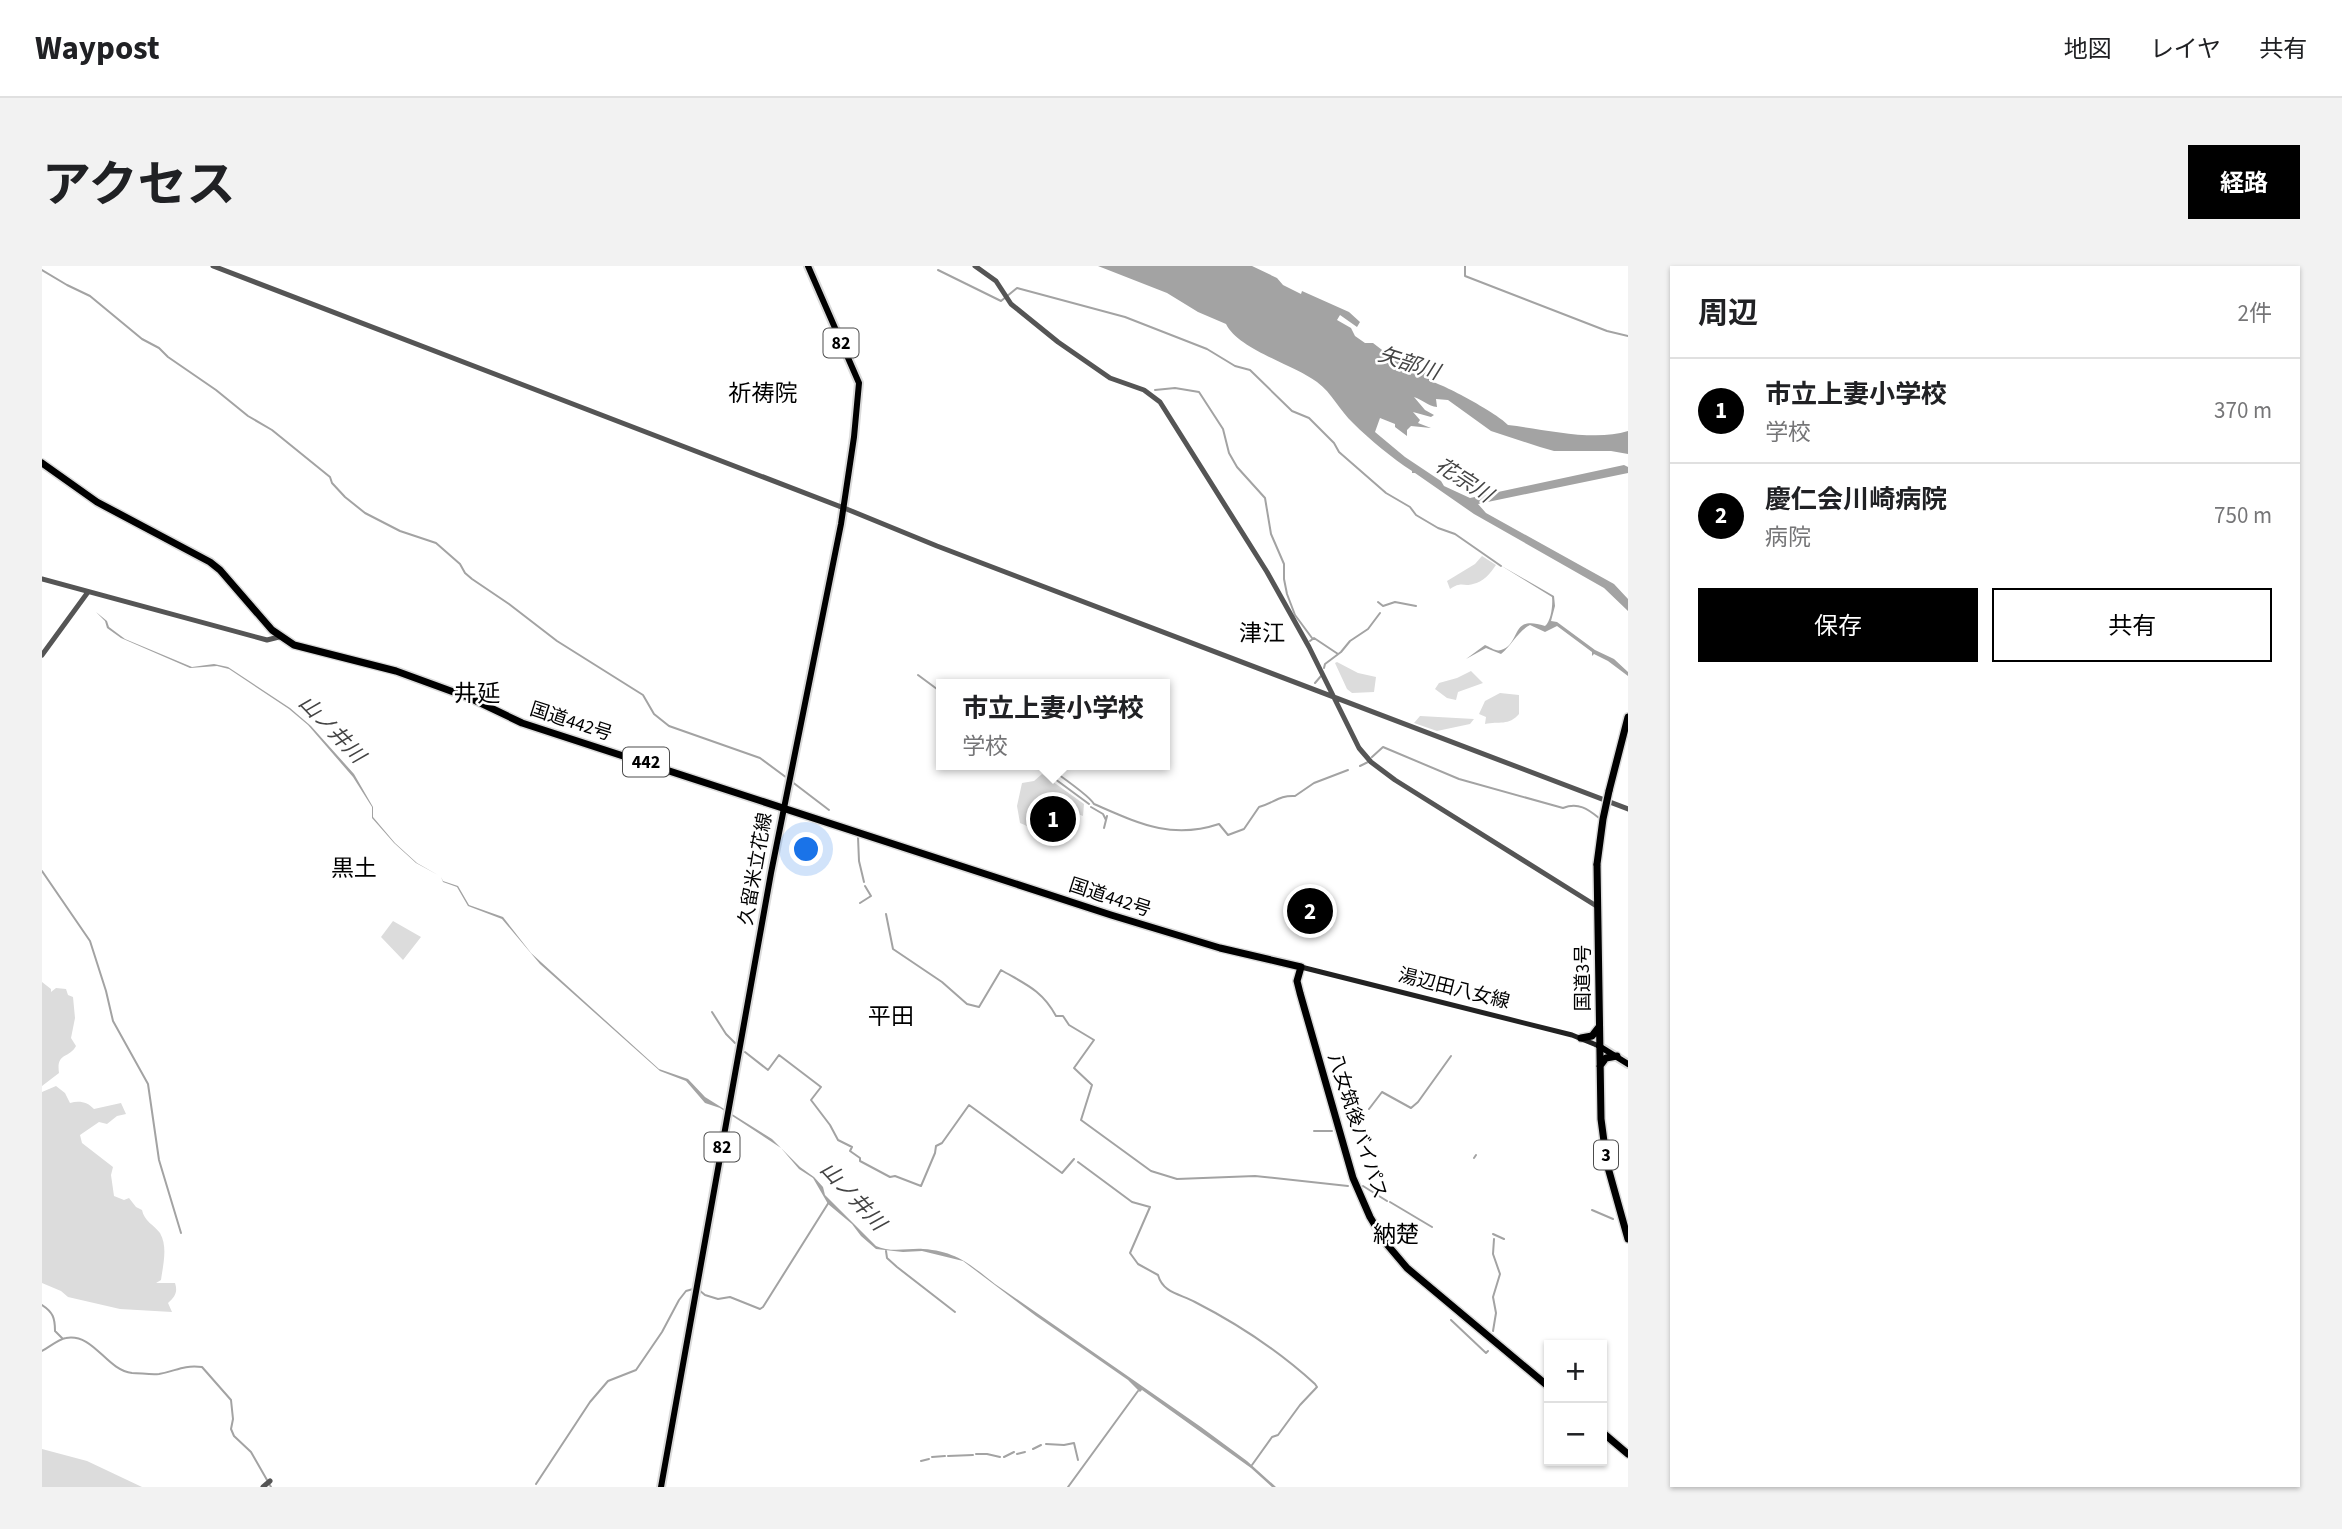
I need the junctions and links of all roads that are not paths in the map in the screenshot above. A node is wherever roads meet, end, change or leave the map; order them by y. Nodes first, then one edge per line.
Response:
1 (213, 266) edge
2 (808, 266) edge
3 (975, 266) edge
4 (42, 463) edge
5 (844, 508) junction
6 (42, 579) edge
7 (88, 592) junction
8 (279, 637) junction
9 (42, 655) edge
10 (1332, 696) junction
11 (1628, 717) edge
12 (783, 808) junction
13 (1628, 809) edge
14 (1598, 907) junction
15 (1301, 967) junction
16 (1599, 1027) junction
17 (1580, 1038) junction
18 (1599, 1046) junction
19 (1616, 1056) junction
20 (1628, 1064) edge
21 (1599, 1067) junction
22 (1628, 1239) edge
23 (1544, 1383) edge
24 (1607, 1436) edge
25 (1628, 1454) edge
26 (270, 1480) dead end
27 (263, 1487) edge
28 (661, 1487) edge

1 - 5 street
2 - 5 main road, 久留米立花線 / 82
3 - 10 street
4 - 8 highway, 国道442号 / 442
5 - 10 street
5 - 12 main road, 久留米立花線 / 82
6 - 7 street
7 - 8 street
7 - 9 street
8 - 12 highway, 国道442号 / 442
10 - 13 street
10 - 14 street
11 - 14 highway, 国道3号 / 3, bridge
12 - 15 highway, 国道442号 / 442
12 - 28 main road, 久留米立花線 / 82
14 - 16 highway, 国道3号 / 3
15 - 17 main road, 湯辺田八女線
15 - 23 highway, 八女筑後バイパス
16 - 17 highway
16 - 18 highway, 国道3号 / 3
17 - 18 main road, 湯辺田八女線
18 - 19 main road
18 - 21 highway, 国道3号 / 3
19 - 20 main road
19 - 21 highway
21 - 22 highway, 国道3号 / 3
24 - 25 highway
26 - 27 street

